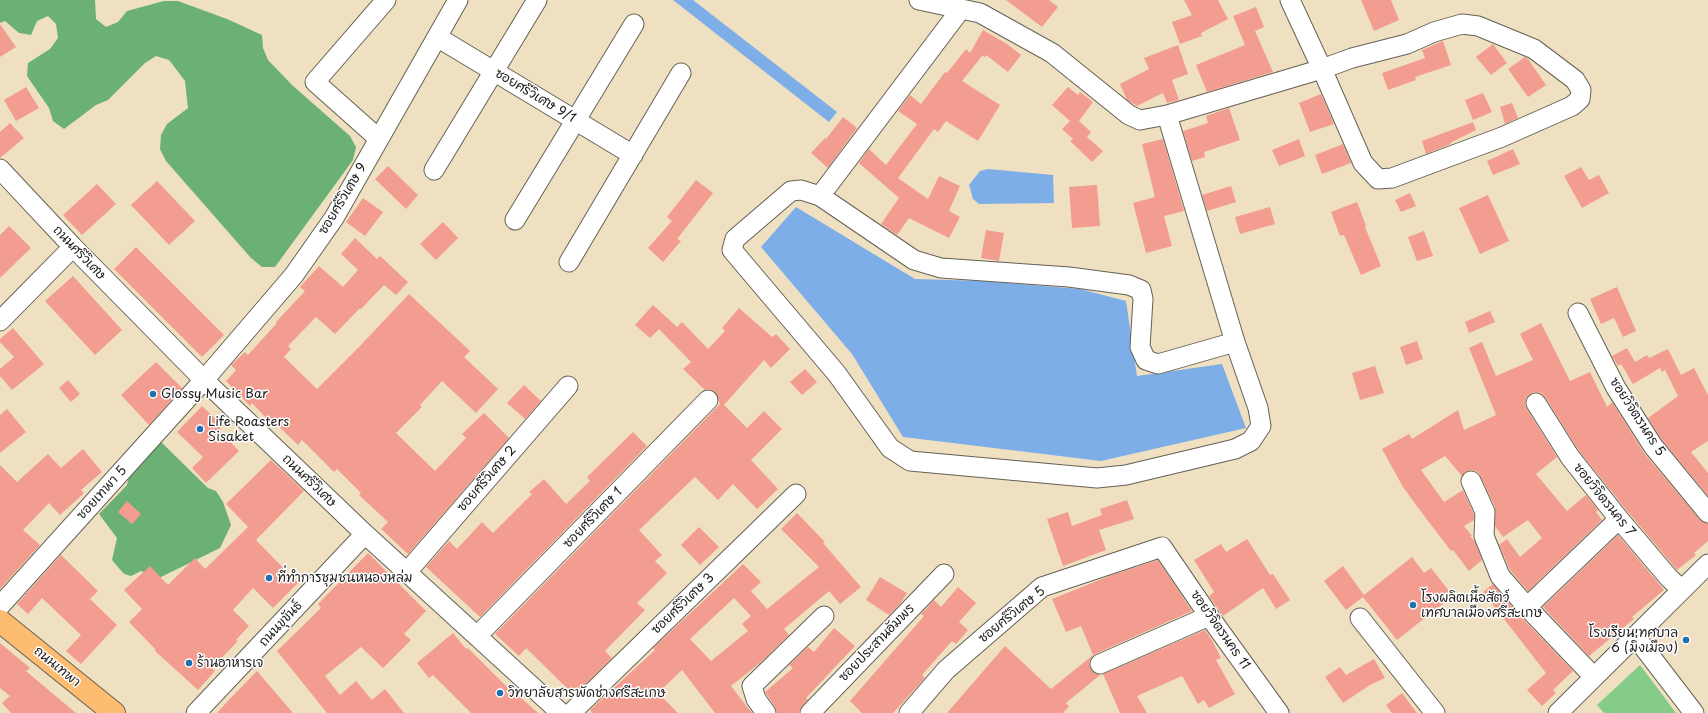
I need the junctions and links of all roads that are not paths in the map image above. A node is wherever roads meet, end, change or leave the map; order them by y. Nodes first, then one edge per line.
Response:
1 (386, 0) edge
2 (458, 0) edge
3 (537, 0) edge
4 (919, 0) edge
5 (1290, 0) edge
6 (961, 8) junction
7 (634, 24) dead end
8 (436, 37) junction
9 (1322, 69) junction
10 (494, 72) junction
11 (681, 73) dead end
12 (1167, 115) junction
13 (575, 121) junction
14 (379, 138) junction
15 (633, 155) junction
16 (0, 169) edge
17 (434, 170) dead end
18 (820, 196) junction
19 (515, 220) dead end
20 (73, 247) junction
21 (569, 262) dead end
22 (1578, 313) dead end
23 (0, 321) edge
24 (1235, 342) junction
25 (204, 380) junction
26 (568, 386) dead end
27 (708, 400) dead end
28 (1536, 403) dead end
29 (1471, 480) dead end
30 (796, 494) dead end
31 (1708, 513) edge
32 (1619, 519) junction
33 (365, 534) junction
34 (1162, 547) joint
35 (1706, 570) edge
36 (407, 572) junction
37 (944, 574) dead end
38 (1682, 590) junction
39 (0, 606) edge
40 (1527, 607) junction
41 (824, 616) dead end
42 (1209, 616) junction
43 (1360, 618) dead end
44 (0, 621) edge
45 (477, 636) junction
46 (1635, 636) junction
47 (1100, 664) dead end
48 (1594, 677) junction
49 (108, 712) edge
50 (196, 713) edge
51 (561, 713) edge
52 (570, 713) edge
53 (766, 713) edge
54 (810, 713) edge
55 (909, 713) edge
56 (1279, 713) edge
57 (1435, 713) edge
58 (1558, 713) edge
59 (1694, 713) edge

1 - 14 street
2 - 8 street, ซอยศรีวิเศษ 9
3 - 10 street
4 - 6 street
5 - 9 street
6 - 12 street
6 - 18 street
7 - 13 street
8 - 10 street, ซอยศรีวิเศษ 9/1
8 - 14 street, ซอยศรีวิเศษ 9
9 - 9 street
9 - 12 street
10 - 13 street, ซอยศรีวิเศษ 9/1
10 - 17 street
11 - 15 street
12 - 24 street
13 - 15 street, ซอยศรีวิเศษ 9/1
13 - 19 street
14 - 25 street, ซอยศรีวิเศษ 9
15 - 21 street
16 - 20 street, ถนนศรีวิเศษ
18 - 24 street
18 - 24 street
20 - 23 street
20 - 25 street, ถนนศรีวิเศษ
22 - 31 street, ซอยวิจิตรนคร 5
25 - 33 street, ถนนศรีวิเศษ
25 - 39 street, ซอยเทพา 5
26 - 36 street, ซอยศรีวิเศษ 2
27 - 45 street, ซอยศรีวิเศษ 1
28 - 32 street, ซอยวิจิตรนคร 7
29 - 40 street
30 - 52 street, ซอยศรีวิเศษ 3
32 - 38 street, ซอยวิจิตรนคร 7
32 - 40 street
33 - 36 street, ถนนศรีวิเศษ
33 - 50 street, ถนนขุขันธ์
34 - 42 street, ซอยวิจิตรนคร 11
34 - 55 street, ซอยศรีวิเศษ 5
35 - 38 street
36 - 45 street, ถนนศรีวิเศษ
37 - 54 street, ซอยประสานอัมพร
38 - 46 street
40 - 48 street
41 - 53 street
42 - 47 street
42 - 56 street, ซอยวิจิตรนคร 11
43 - 57 street
44 - 49 main road, ถนนเทพา
45 - 51 street, ถนนศรีวิเศษ
46 - 48 street
46 - 59 street
48 - 58 street

